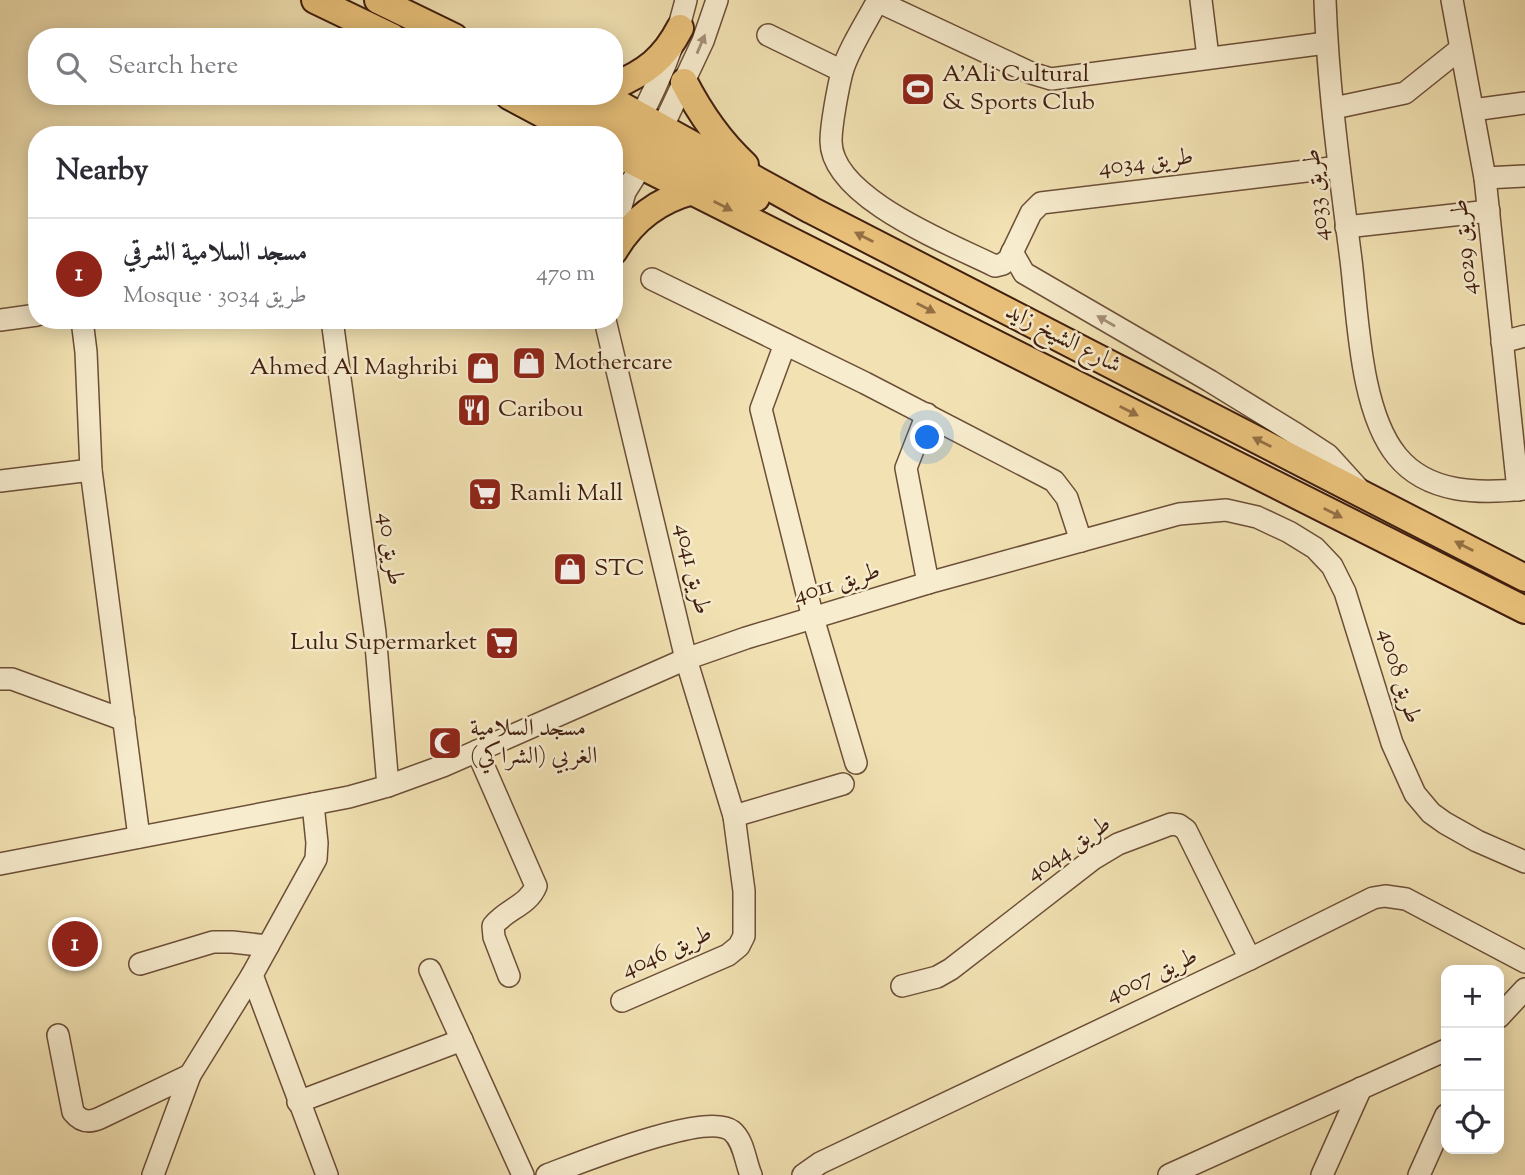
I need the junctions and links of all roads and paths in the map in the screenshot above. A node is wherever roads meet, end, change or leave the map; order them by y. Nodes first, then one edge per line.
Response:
1 (315, 0) edge
2 (379, 0) edge
3 (687, 0) edge
4 (718, 0) edge
5 (1200, 0) edge
6 (1325, 0) edge
7 (1452, 0) edge
8 (878, 1) edge
9 (374, 28) edge
10 (436, 28) edge
11 (680, 28) junction
12 (768, 35) dead end
13 (1326, 43) junction
14 (1460, 49) junction
15 (1208, 57) junction
16 (842, 71) junction
17 (623, 82) edge
18 (684, 82) junction
19 (1525, 103) edge
20 (531, 105) edge
21 (535, 105) edge
22 (540, 105) edge
23 (609, 105) edge
24 (1334, 108) junction
25 (1473, 110) junction
26 (548, 126) edge
27 (568, 126) edge
28 (588, 126) edge
29 (622, 126) edge
30 (623, 128) edge
31 (634, 146) edge
32 (1339, 167) junction
33 (1525, 176) edge
34 (1485, 178) junction
35 (764, 183) junction
36 (693, 191) junction
37 (623, 199) edge
38 (811, 209) junction
39 (1489, 211) junction
40 (1346, 227) junction
41 (623, 239) edge
42 (1013, 252) junction
43 (652, 279) dead end
44 (28, 316) edge
45 (0, 320) edge
46 (83, 329) edge
47 (333, 329) edge
48 (609, 329) edge
49 (1525, 336) edge
50 (1502, 342) junction
51 (785, 344) junction
52 (927, 414) junction
53 (91, 470) junction
54 (0, 481) edge
55 (1521, 490) edge
56 (1364, 495) junction
57 (1226, 510) joint
58 (1081, 541) junction
59 (1525, 578) edge
60 (928, 583) junction
61 (1525, 610) edge
62 (813, 618) junction
63 (686, 659) junction
64 (0, 679) edge
65 (124, 720) junction
66 (477, 751) junction
67 (856, 762) dead end
68 (843, 783) dead end
69 (387, 786) junction
70 (313, 803) junction
71 (734, 816) junction
72 (139, 837) junction
73 (1525, 862) edge
74 (0, 864) edge
75 (268, 946) junction
76 (1250, 959) junction
77 (1525, 962) edge
78 (140, 964) dead end
79 (430, 970) dead end
80 (252, 975) junction
81 (509, 976) dead end
82 (902, 986) dead end
83 (1525, 989) edge
84 (622, 1001) dead end
85 (1504, 1012) edge
86 (58, 1035) dead end
87 (462, 1040) junction
88 (1441, 1052) edge
89 (190, 1075) junction
90 (1361, 1087) junction
91 (298, 1102) junction
92 (1441, 1126) edge
93 (153, 1175) edge
94 (327, 1175) edge
95 (523, 1175) edge
96 (547, 1175) edge
97 (751, 1175) edge
98 (803, 1175) edge
99 (1169, 1175) edge
100 (1322, 1175) edge
101 (1419, 1175) edge

1 - 9 main road
2 - 10 main road
3 - 11 street
18 -> 4 street
5 - 15 street
6 - 13 street, طريق 4033
7 - 14 street, طريق 4029
8 - 15 street
8 - 16 street
11 - 17 main road
11 - 31 street
12 - 16 street
13 - 15 street
13 - 24 street, طريق 4033
14 - 24 street
14 - 25 street, طريق 4029
16 - 42 street, طريق 4034
18 - 31 street
18 - 35 main road
19 - 25 street
20 - 26 main road
21 - 27 main road
22 - 28 main road
23 - 29 main road, شارع الشيخ زايد
24 - 32 street, طريق 4033
25 - 34 street, طريق 4029
30 - 31 main road, شارع الشيخ زايد
31 - 35 main road, شارع الشيخ زايد
31 - 36 main road, شارع الشيخ زايد
31 - 37 street
31 - 38 main road
32 - 40 street, طريق 4033
32 - 42 street, طريق 4034
33 - 34 street
34 - 39 street, طريق 4029
35 - 38 main road, شارع الشيخ زايد
36 - 41 main road
36 -> 61 main road, شارع الشيخ زايد
56 -> 38 main road, شارع الشيخ زايد
39 - 40 street
39 - 50 street, طريق 4029
40 - 55 street, طريق 4033
56 -> 42 street
43 - 51 street
44 - 45 street
46 - 53 street
47 - 69 street, طريق 40
48 - 63 street, طريق 4041
49 - 50 street
50 - 55 street, طريق 4029
51 - 52 street
51 - 62 street
52 - 58 street
52 - 60 street
53 - 54 street
53 - 65 street
59 -> 56 main road, شارع الشيخ زايد
57 - 58 street, طريق 4011
57 - 73 street, طريق 4008
58 - 60 street, طريق 4011
60 - 62 street, طريق 4011
62 - 63 street, طريق 4011
62 - 67 street
63 - 66 street, طريق 4011
63 - 71 street, طريق 4041
64 - 65 street
65 - 72 street
66 - 69 street, طريق 4011
66 - 81 street
68 - 71 street
69 - 70 street, طريق 4011
70 - 72 street, طريق 4011
70 - 75 street
71 - 84 street, طريق 4046
72 - 74 street, طريق 4011
75 - 78 street
75 - 80 street
76 - 77 street, طريق 4007
76 - 82 street, طريق 4044
76 - 98 street, طريق 4007
79 - 87 street
80 - 89 street
80 - 91 street
83 - 85 street
86 - 89 street
87 - 91 street
87 - 95 street
88 - 90 street
89 - 93 street
90 - 99 street
90 - 100 street
91 - 94 street
92 - 101 street
96 - 97 street

